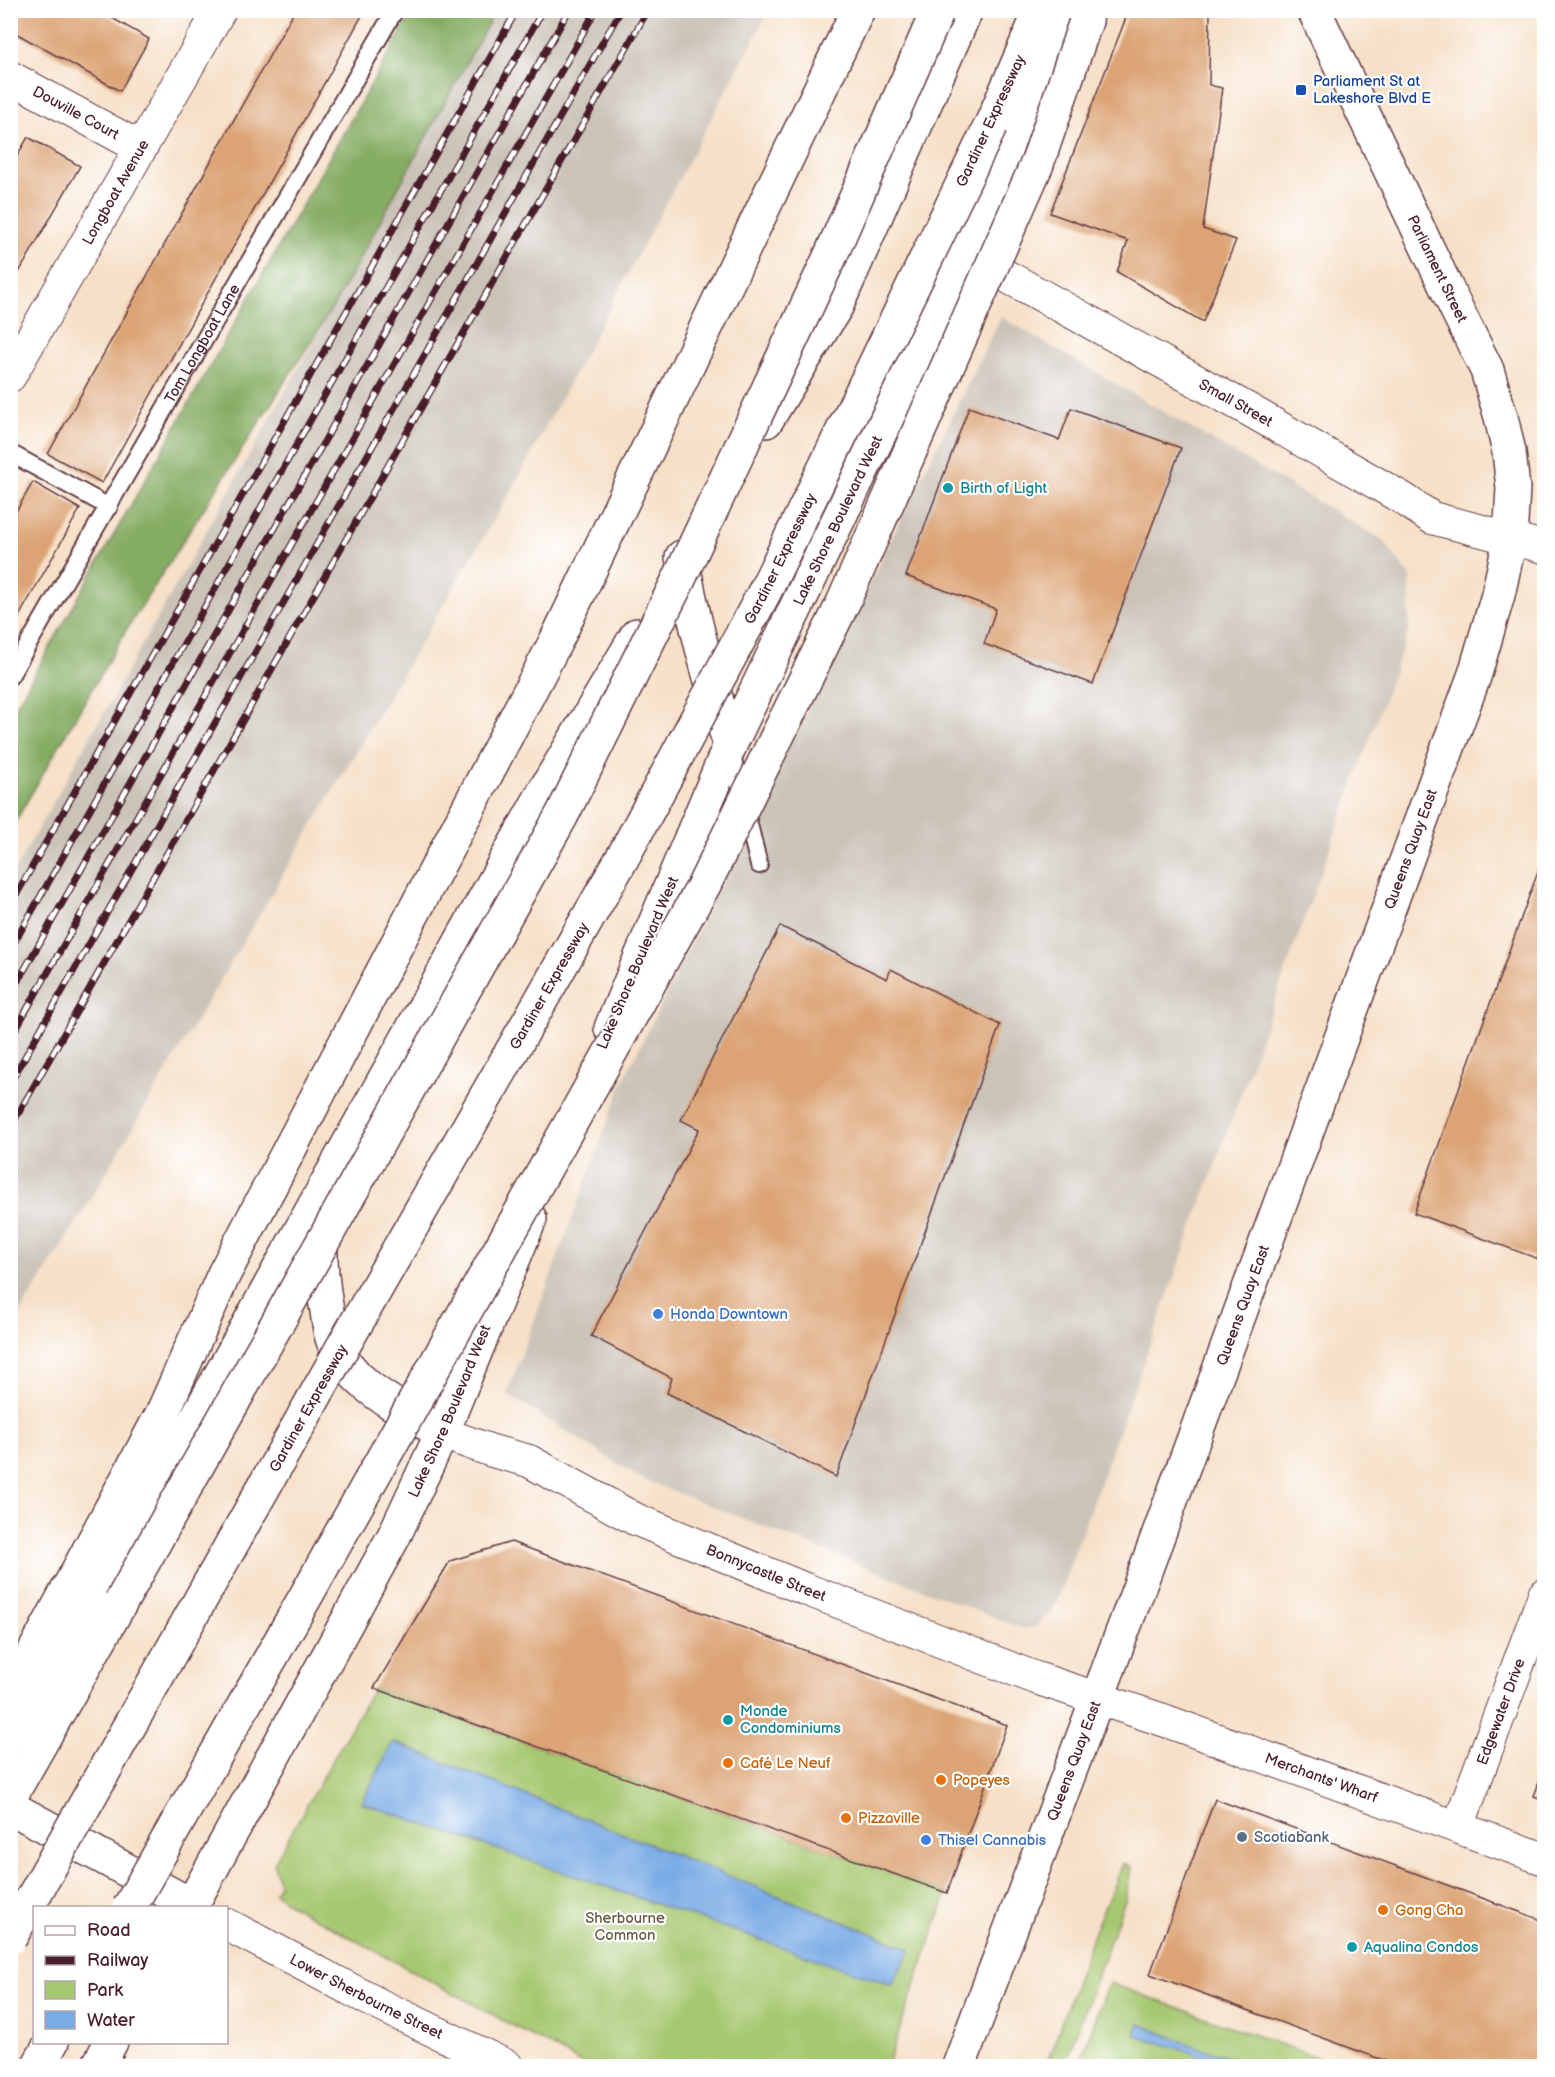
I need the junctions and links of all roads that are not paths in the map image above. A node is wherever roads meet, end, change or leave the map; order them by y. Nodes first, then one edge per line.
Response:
1 (220, 10) edge
2 (395, 10) edge
3 (858, 10) edge
4 (938, 10) edge
5 (966, 10) edge
6 (1041, 10) edge
7 (1073, 10) edge
8 (1087, 10) edge
9 (1314, 10) edge
10 (10, 77) edge
11 (141, 148) junction
12 (965, 253) junction
13 (10, 376) edge
14 (10, 453) edge
15 (109, 507) junction
16 (1510, 540) junction
17 (1545, 548) edge
18 (682, 557) junction
19 (10, 676) edge
20 (730, 745) junction
21 (759, 865) dead end
22 (329, 1180) junction
23 (442, 1433) junction
24 (1545, 1595) edge
25 (10, 1697) edge
26 (1098, 1698) junction
27 (10, 1736) edge
28 (10, 1797) edge
29 (10, 1807) edge
30 (1458, 1827) junction
31 (1545, 1859) edge
32 (130, 1906) edge
33 (190, 1906) edge
34 (193, 1906) edge
35 (228, 1925) edge
36 (10, 1938) edge
37 (51, 2044) edge
38 (110, 2044) edge
39 (38, 2067) edge
40 (98, 2067) edge
41 (507, 2067) edge
42 (959, 2067) edge

1 - 11 street, Longboat Avenue
2 - 15 lane, Tom Longboat Lane
3 - 25 main road
4 - 28 main road, bridge
5 - 18 main road
6 - 36 main road, Gardiner Expressway, bridge
7 - 12 main road, Lake Shore Boulevard West
8 - 32 main road, bridge
9 - 16 main road, Parliament Street
10 - 11 street, Douville Court
11 - 13 street, Longboat Avenue
12 - 16 street, Small Street
12 - 20 main road, Lake Shore Boulevard West
14 - 15 lane
15 - 19 lane, Tom Longboat Lane
16 - 17 street
16 - 26 main road, Queens Quay East
18 - 20 main road
18 - 22 main road
20 - 21 lane
20 - 23 main road, Lake Shore Boulevard West
22 - 23 main road
22 - 27 main road
23 - 26 street, Bonnycastle Street
23 - 34 main road, Lake Shore Boulevard West
24 - 30 street, Edgewater Drive
26 - 30 street, Merchants' Wharf
26 - 42 main road, Queens Quay East
29 - 33 main road
30 - 31 street, Merchants' Wharf
35 - 41 street, Lower Sherbourne Street
37 - 39 main road
38 - 40 main road

